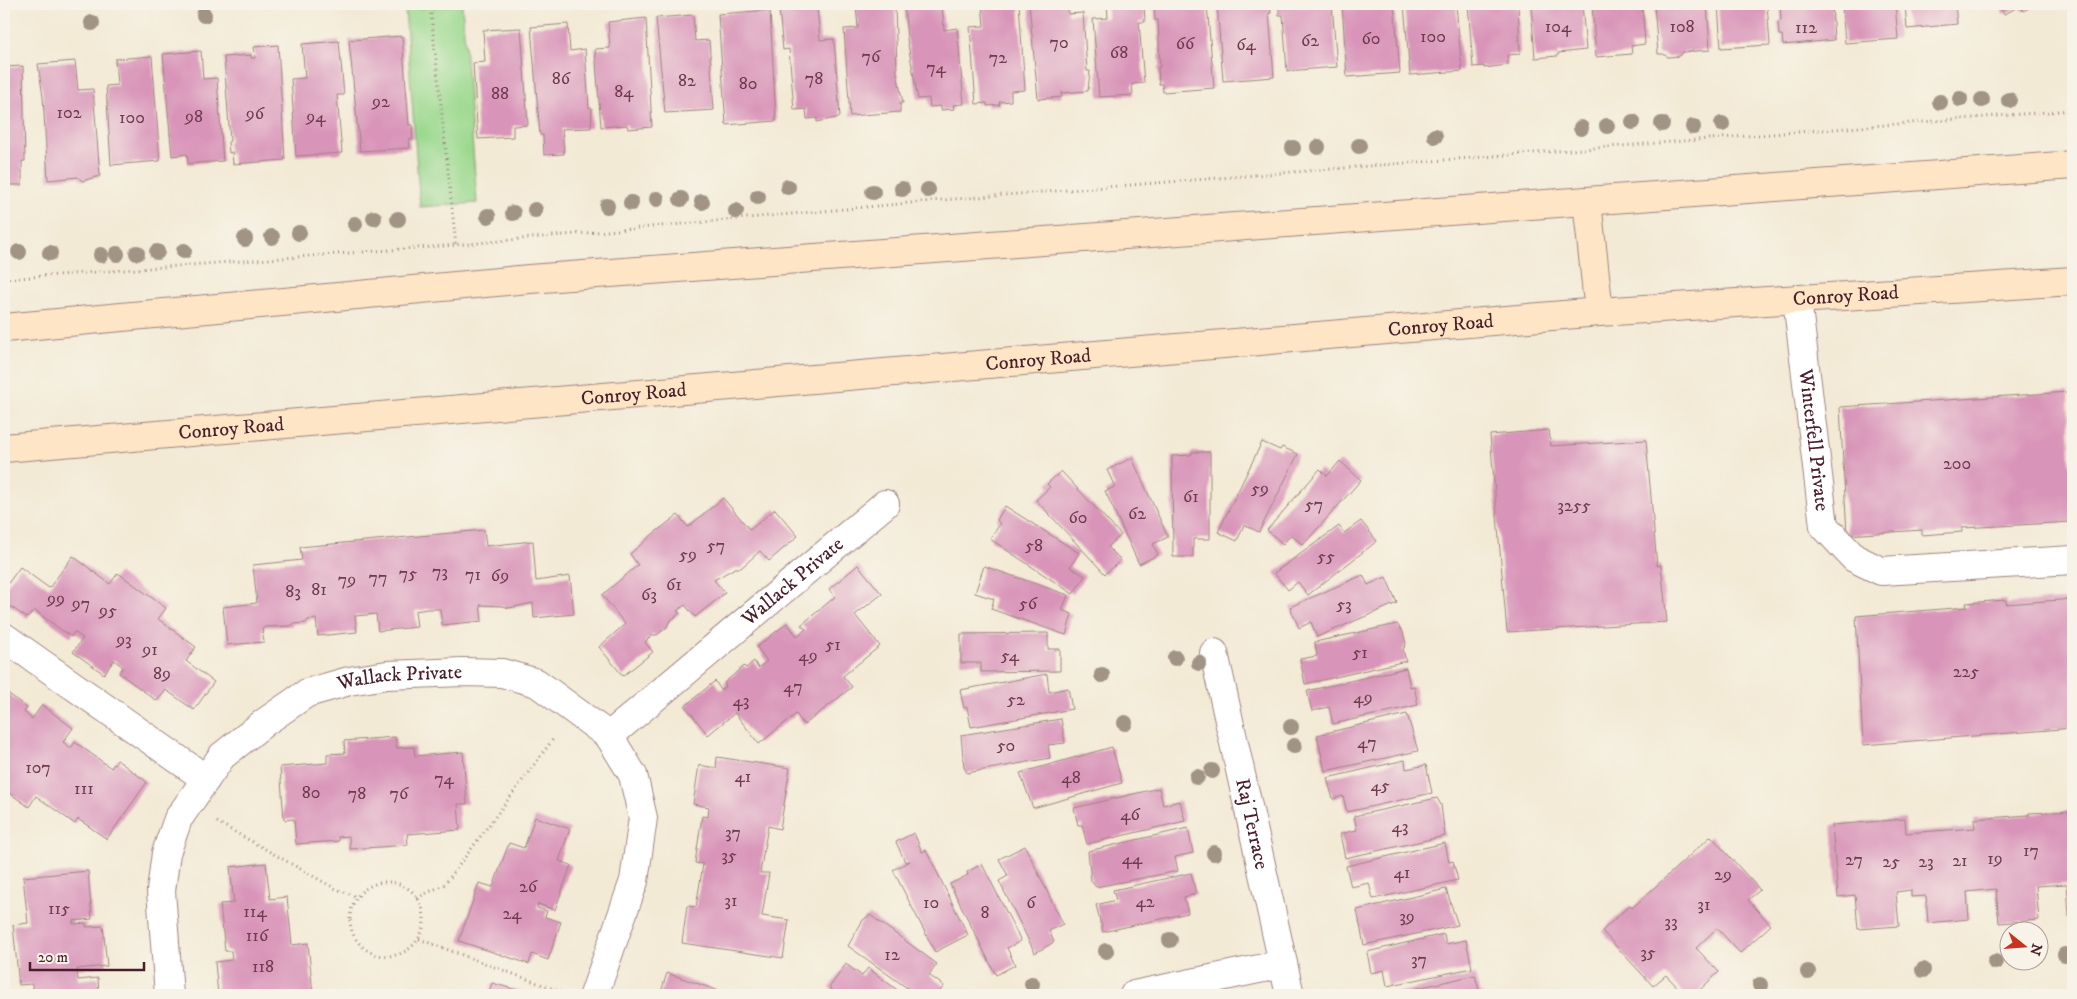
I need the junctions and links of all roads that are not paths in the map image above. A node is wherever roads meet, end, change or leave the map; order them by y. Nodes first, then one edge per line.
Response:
1 (2073, 165) edge
2 (1587, 201) junction
3 (2073, 281) edge
4 (1797, 299) junction
5 (1599, 312) junction
6 (4, 328) edge
7 (4, 448) edge
8 (885, 504) dead end
9 (2073, 560) edge
10 (4, 637) edge
11 (1214, 653) dead end
12 (610, 736) junction
13 (206, 779) junction
14 (1283, 964) junction
15 (169, 995) edge
16 (594, 995) edge
17 (1134, 995) edge
18 (1290, 995) edge

1 - 2 main road
2 - 5 main road
2 - 6 main road
3 - 4 main road, Conroy Road
4 - 5 main road, Conroy Road
4 - 9 street, Winterfell Private
5 - 7 main road, Conroy Road
8 - 12 street, Wallack Private
10 - 13 street
11 - 14 street, Raj Terrace
12 - 13 street, Wallack Private
12 - 16 street, Wallack Private
13 - 15 street, Wallack Private
14 - 17 street
14 - 18 street, Raj Terrace

